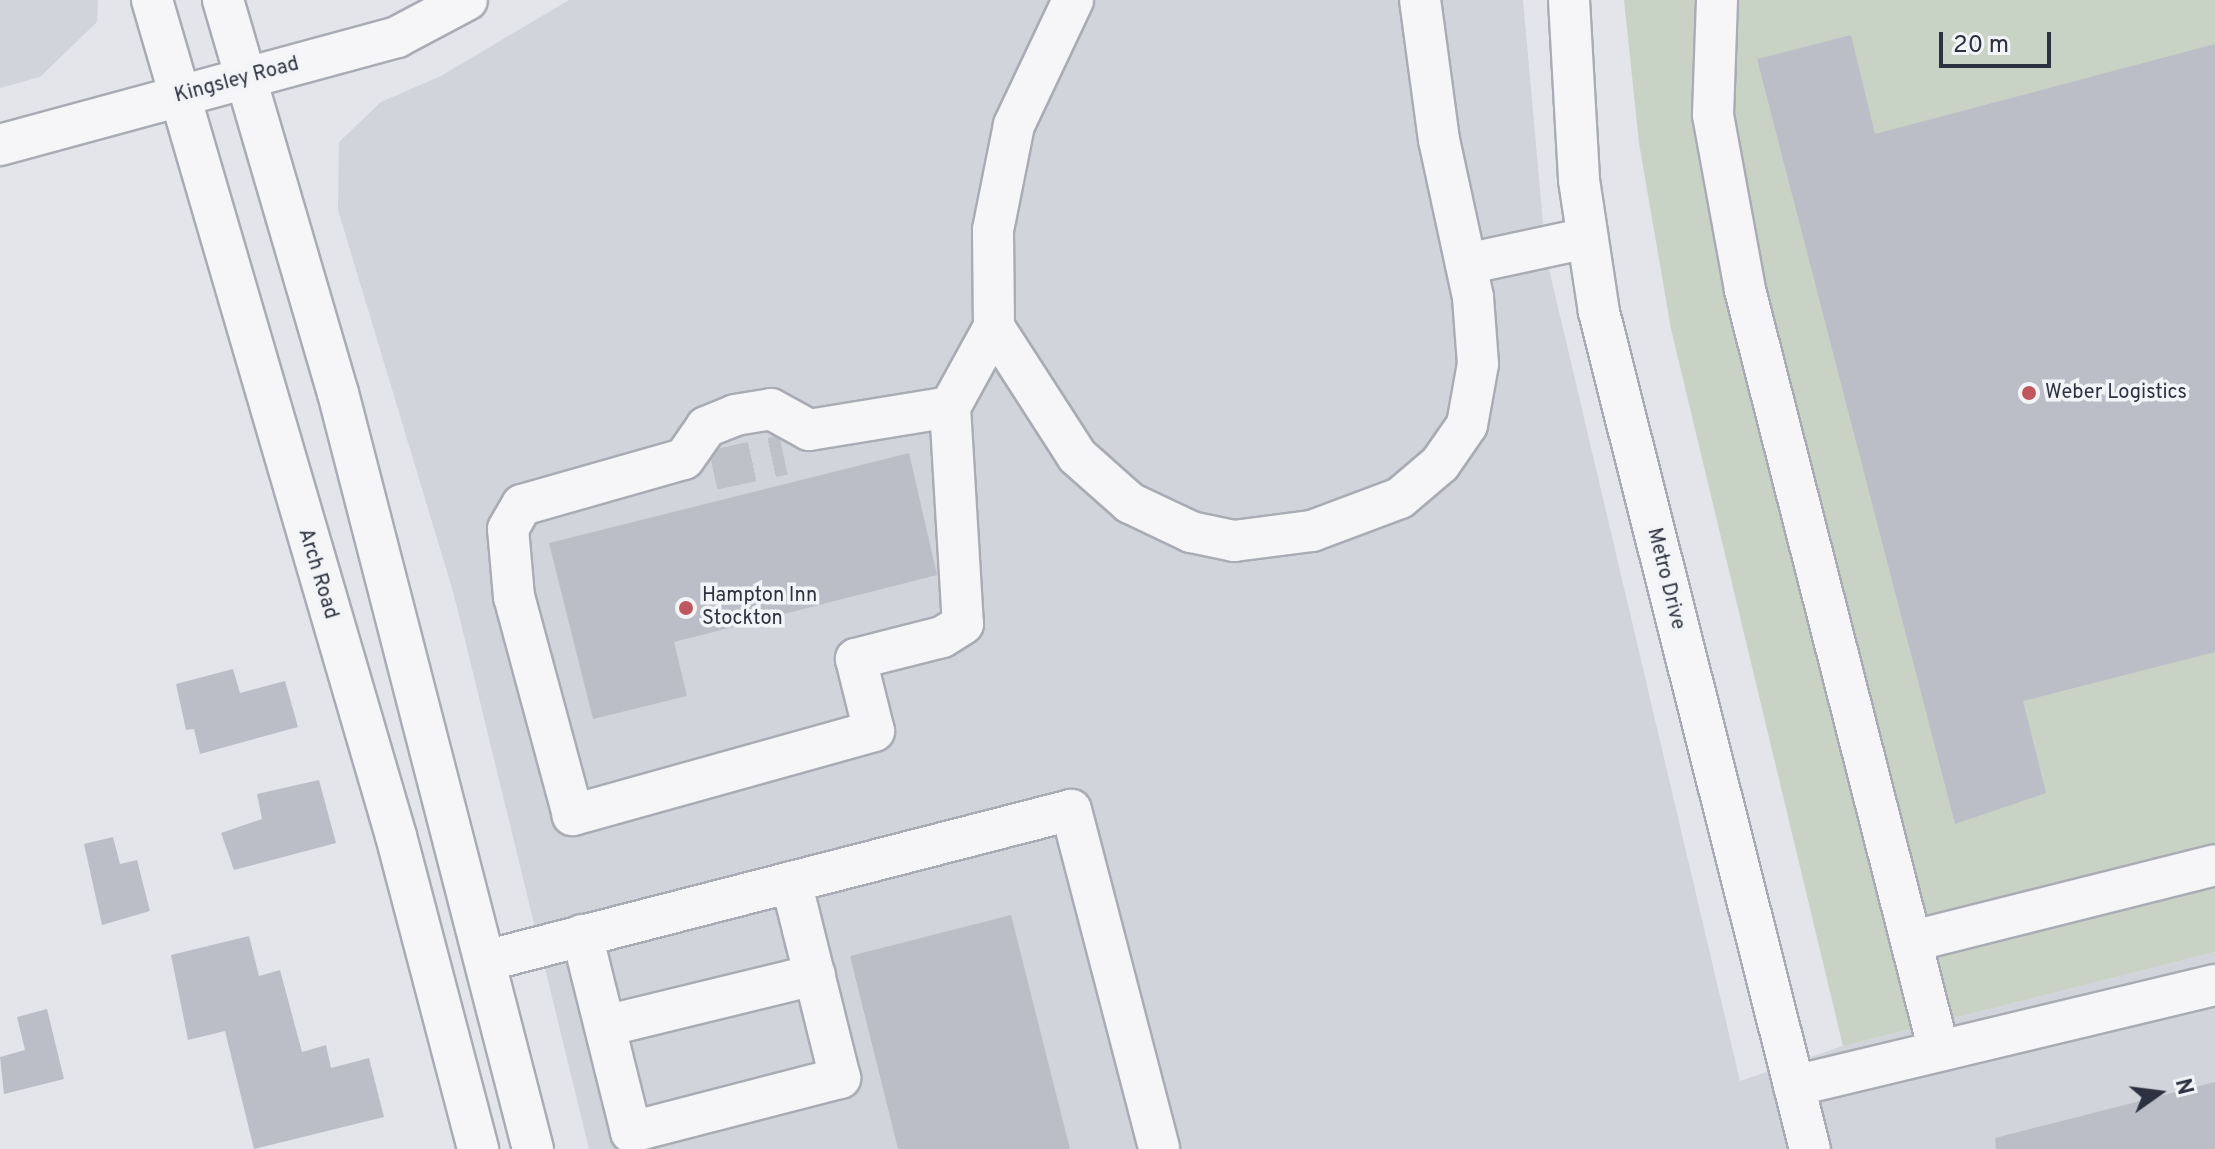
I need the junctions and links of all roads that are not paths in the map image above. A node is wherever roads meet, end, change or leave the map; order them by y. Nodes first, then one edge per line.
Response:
1 (152, 0) edge
2 (223, 0) edge
3 (467, 0) edge
4 (1073, 0) edge
5 (1420, 0) edge
6 (1569, 0) edge
7 (1717, 0) edge
8 (245, 80) junction
9 (180, 96) junction
10 (0, 145) edge
11 (1587, 238) junction
12 (1466, 264) junction
13 (994, 327) junction
14 (950, 407) junction
15 (2215, 865) edge
16 (791, 882) junction
17 (582, 935) junction
18 (1913, 941) junction
19 (485, 961) junction
20 (815, 975) junction
21 (2215, 985) edge
22 (605, 1026) junction
23 (1939, 1051) junction
24 (1794, 1086) junction
25 (478, 1149) edge
26 (533, 1149) edge
27 (1159, 1149) edge
28 (1810, 1149) edge

1 - 9 street, Arch Road
2 - 8 street
3 - 8 street, Kingsley Road
4 - 13 street
5 - 12 street
6 - 11 street, Metro Drive
7 - 18 street
8 - 9 street, Kingsley Road
8 - 19 street
9 - 10 street, Kingsley Road
9 - 25 street, Arch Road
11 - 12 street
11 - 24 street, Metro Drive
12 - 13 street
13 - 14 street
14 - 14 street
15 - 18 street
16 - 17 street
16 - 20 street
16 - 27 street
17 - 19 street
17 - 22 street
18 - 23 street
19 - 26 street
20 - 22 street
20 - 22 street
21 - 23 street
23 - 24 street
24 - 28 street, Metro Drive

